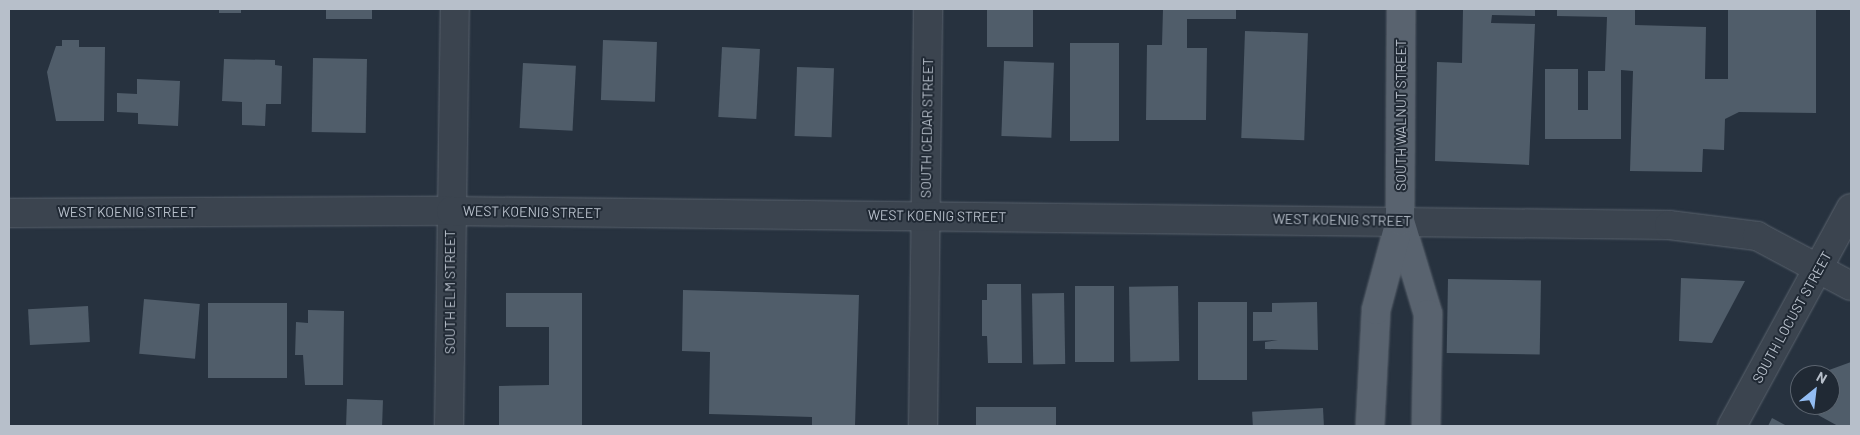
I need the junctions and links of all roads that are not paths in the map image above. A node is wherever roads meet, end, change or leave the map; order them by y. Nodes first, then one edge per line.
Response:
1 (455, 9) edge
2 (928, 9) edge
3 (1401, 9) edge
4 (1851, 208) edge
5 (451, 211) junction
6 (9, 213) edge
7 (926, 216) junction
8 (1400, 221) junction
9 (1819, 268) junction
10 (1851, 286) edge
11 (449, 426) edge
12 (923, 426) edge
13 (1370, 426) edge
14 (1426, 426) edge
15 (1732, 426) edge

1 - 5 street, SOUTH ELM STREET
2 - 7 street, SOUTH CEDAR STREET
3 - 8 main road, SOUTH WALNUT STREET
4 - 9 street, SOUTH LOCUST STREET
5 - 6 street, WEST KOENIG STREET
5 - 7 street, WEST KOENIG STREET
5 - 11 street, SOUTH ELM STREET
7 - 8 street, WEST KOENIG STREET
7 - 12 street, SOUTH CEDAR STREET
8 - 9 street, WEST KOENIG STREET
8 - 13 main road, SOUTH WALNUT STREET
8 - 14 main road, SOUTH WALNUT STREET
9 - 10 street, WEST KOENIG STREET
9 - 15 street, SOUTH LOCUST STREET

